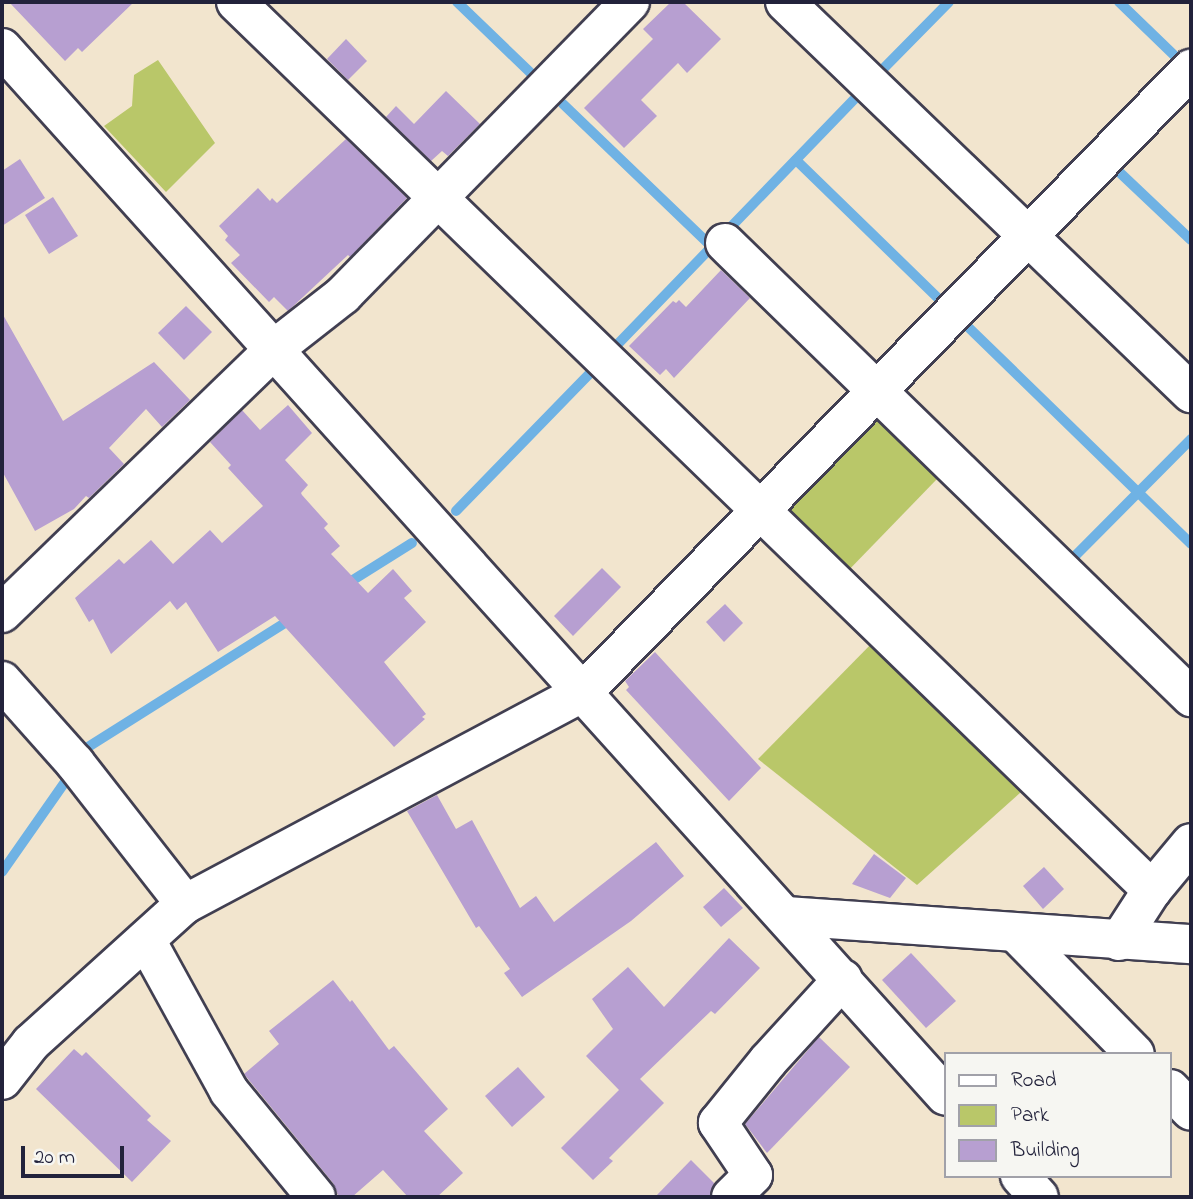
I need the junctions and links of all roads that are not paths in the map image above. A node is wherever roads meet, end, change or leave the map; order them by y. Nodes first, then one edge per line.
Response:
1 (236, 2) edge
2 (630, 2) edge
3 (785, 2) edge
4 (2, 48) edge
5 (1191, 69) edge
6 (438, 198) junction
7 (1029, 235) junction
8 (724, 243) dead end
9 (274, 349) junction
10 (877, 391) junction
11 (1191, 393) edge
12 (761, 510) junction
13 (2, 613) edge
14 (2, 681) edge
15 (583, 692) junction
16 (1191, 697) edge
17 (1191, 843) edge
18 (1152, 890) junction
19 (186, 904) junction
20 (788, 916) junction
21 (1017, 934) junction
22 (146, 940) junction
23 (1119, 941) junction
24 (1191, 944) edge
25 (843, 979) junction
26 (1133, 1052) edge
27 (2, 1080) edge
28 (1172, 1091) edge
29 (944, 1094) edge
30 (1191, 1111) edge
31 (1022, 1178) edge
32 (316, 1197) edge
33 (731, 1197) edge
34 (1039, 1197) edge

1 - 6 street
2 - 6 street
3 - 7 street
4 - 9 street
5 - 7 street
6 - 9 street
6 - 12 street
7 - 10 street
7 - 11 street
8 - 10 street
9 - 13 street
9 - 15 street
10 - 12 street
10 - 16 street
12 - 15 street
12 - 18 street
14 - 19 street
15 - 19 street
15 - 20 street
17 - 18 street
18 - 23 street
19 - 22 street
20 - 21 street
20 - 25 street
21 - 23 street
21 - 26 street
22 - 27 street
22 - 32 street
23 - 24 street
25 - 29 street
25 - 33 street
28 - 30 street
31 - 34 street

